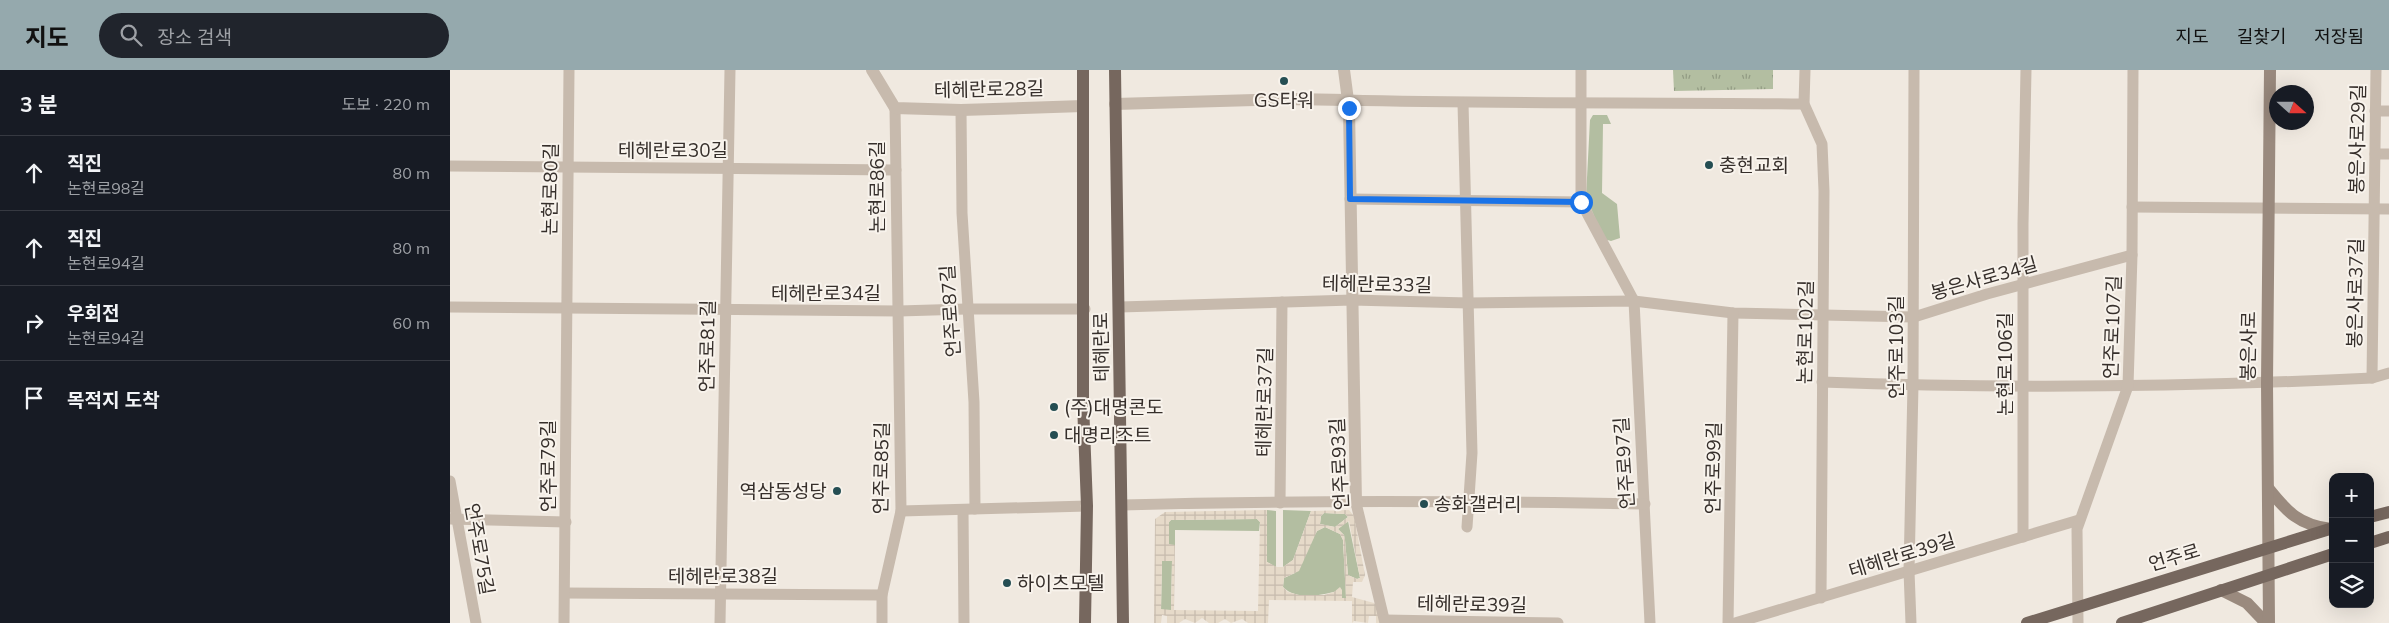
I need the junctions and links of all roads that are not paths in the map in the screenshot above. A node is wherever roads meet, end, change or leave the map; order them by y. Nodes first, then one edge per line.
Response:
1 (569, 70) edge
2 (730, 70) edge
3 (872, 70) edge
4 (1083, 70) edge
5 (1115, 70) edge
6 (1344, 70) edge
7 (1581, 70) edge
8 (1805, 70) edge
9 (1914, 70) edge
10 (2026, 70) edge
11 (2133, 70) edge
12 (2270, 70) edge
13 (2376, 70) edge
14 (1346, 100) junction
15 (1582, 102) junction
16 (1463, 103) junction
17 (1115, 104) junction
18 (1804, 104) junction
19 (1083, 106) junction
20 (896, 108) junction
21 (961, 110) junction
22 (2375, 111) junction
23 (2389, 111) edge
24 (2375, 154) junction
25 (2389, 154) edge
26 (450, 166) edge
27 (568, 167) junction
28 (729, 168) junction
29 (896, 170) junction
30 (1350, 199) junction
31 (1466, 200) junction
32 (1581, 202) junction
33 (2132, 207) junction
34 (2269, 207) junction
35 (2374, 209) junction
36 (2389, 209) edge
37 (2132, 255) junction
38 (2023, 285) junction
39 (1352, 300) junction
40 (1282, 302) junction
41 (1634, 302) junction
42 (1468, 303) junction
43 (450, 307) edge
44 (1120, 307) junction
45 (567, 309) junction
46 (966, 309) junction
47 (1084, 309) junction
48 (726, 311) junction
49 (899, 312) junction
50 (1733, 313) junction
51 (1822, 314) junction
52 (1914, 317) junction
53 (2389, 373) edge
54 (2372, 378) junction
55 (1822, 382) junction
56 (2267, 383) junction
57 (1914, 386) junction
58 (2023, 386) junction
59 (2128, 386) junction
60 (450, 481) edge
61 (2268, 488) junction
62 (1470, 502) junction
63 (1280, 503) junction
64 (1356, 503) junction
65 (1645, 504) junction
66 (1122, 505) junction
67 (1087, 506) junction
68 (963, 510) junction
69 (975, 510) junction
70 (901, 512) junction
71 (2389, 512) edge
72 (2374, 517) edge
73 (454, 519) edge
74 (2079, 520) junction
75 (566, 522) junction
76 (1467, 527) dead end
77 (2329, 529) edge
78 (2329, 530) edge
79 (2024, 537) junction
80 (2389, 537) edge
81 (2374, 542) edge
82 (2269, 547) junction
83 (2329, 555) edge
84 (1909, 571) junction
85 (2269, 574) junction
86 (2221, 590) junction
87 (565, 593) junction
88 (720, 594) junction
89 (882, 595) junction
90 (1821, 598) junction
91 (2078, 607) junction
92 (1384, 622) edge
93 (476, 623) edge
94 (564, 623) edge
95 (720, 623) edge
96 (882, 623) edge
97 (964, 623) edge
98 (1085, 623) edge
99 (1124, 623) edge
100 (1558, 623) edge
101 (1650, 623) edge
102 (1728, 623) edge
103 (1734, 623) edge
104 (1911, 623) edge
105 (2027, 623) edge
106 (2078, 623) edge
107 (2122, 623) edge
108 (2267, 623) edge

1 - 27 street, 논현로80길
2 - 28 street, 언주로81길
3 - 20 street
4 - 19 main road, 테헤란로
5 - 17 main road, 테헤란로
6 - 14 street, 언주로93길
7 - 15 street
8 - 18 street, 논현로102길
9 - 52 street, 언주로103길
10 - 38 street, 논현로106길
11 - 33 street, 언주로107길
12 - 34 main road, 봉은사로
13 - 22 street, 봉은사로29길
14 - 16 street
14 - 17 street
14 - 30 street, 언주로93길
15 - 16 street
15 - 18 street
15 - 32 street
16 - 31 street
17 - 44 main road, 테헤란로
18 - 51 street, 논현로102길
19 - 21 street, 테헤란로28길
19 - 47 main road, 테헤란로
20 - 21 street, 테헤란로28길
20 - 29 street, 논현로86길
21 - 46 street, 언주로87길
22 - 23 street
22 - 24 street, 봉은사로29길
24 - 25 street
24 - 35 street, 봉은사로29길
26 - 27 street, 테헤란로30길
27 - 28 street, 테헤란로30길
27 - 45 street, 논현로80길
28 - 29 street, 테헤란로30길
28 - 48 street, 언주로81길
29 - 49 street, 논현로86길
30 - 31 street
30 - 39 street, 언주로93길
31 - 32 street
31 - 42 street
32 - 41 street
33 - 34 street
33 - 37 street, 언주로107길
34 - 35 street
34 - 56 main road, 봉은사로
35 - 36 street
35 - 54 street, 봉은사로37길
37 - 38 street, 봉은사로34길
37 - 59 street, 언주로107길
38 - 52 street, 봉은사로34길
38 - 58 street, 논현로106길
39 - 40 street, 테헤란로33길
39 - 42 street, 테헤란로33길
39 - 64 street, 언주로93길
40 - 44 street, 테헤란로33길
40 - 63 street, 테헤란로37길
41 - 42 street, 테헤란로33길
41 - 50 street, 봉은사로34길
41 - 65 street, 언주로97길
42 - 62 street
43 - 45 street, 테헤란로34길
44 - 66 main road, 테헤란로
45 - 48 street, 테헤란로34길
45 - 75 street, 언주로79길
46 - 47 street, 테헤란로34길
46 - 49 street, 테헤란로34길
46 - 69 street, 언주로87길
47 - 67 main road, 테헤란로
48 - 49 street, 테헤란로34길
48 - 88 street, 언주로81길
49 - 70 street, 언주로85길
50 - 51 street, 봉은사로34길
50 - 102 street, 언주로99길
51 - 52 street, 봉은사로34길
51 - 55 street, 논현로102길
52 - 57 street, 언주로103길
53 - 54 street
54 - 56 street
55 - 57 street
55 - 90 street, 논현로102길
56 - 59 street
56 - 61 main road, 봉은사로
57 - 58 street
57 - 84 street, 언주로103길
58 - 59 street
58 - 79 street, 논현로106길
59 - 74 street, 언주로107길
60 - 73 street, 언주로75길
61 - 77 main road
61 - 82 main road, 봉은사로
62 - 64 street
62 - 65 street
62 - 76 street
63 - 64 street
63 - 66 street
64 - 92 street, 언주로93길
65 - 101 street, 언주로97길
66 - 99 main road, 테헤란로
67 - 69 street
67 - 98 main road, 테헤란로
68 - 69 street
68 - 70 street
68 - 97 street
70 - 89 street, 언주로85길
71 - 72 main road
73 - 75 street
73 - 93 street, 언주로75길
74 - 79 street, 테헤란로39길
74 - 91 street, 언주로107길
75 - 87 street, 언주로79길
78 - 82 main road, 언주로
79 - 84 street, 테헤란로39길
80 - 81 main road
82 - 85 main road, 봉은사로
82 - 91 main road, 언주로
83 - 85 main road
84 - 90 street, 테헤란로39길
84 - 104 street, 언주로103길
85 - 86 main road
85 - 108 main road, 봉은사로
86 - 107 main road
86 - 108 main road
87 - 88 street, 테헤란로38길
87 - 94 street, 언주로79길
88 - 89 street, 테헤란로38길
88 - 95 street, 언주로81길
89 - 96 street, 언주로85길
90 - 103 street, 테헤란로39길
91 - 105 main road, 언주로
91 - 106 street, 언주로107길
92 - 100 street, 테헤란로39길

